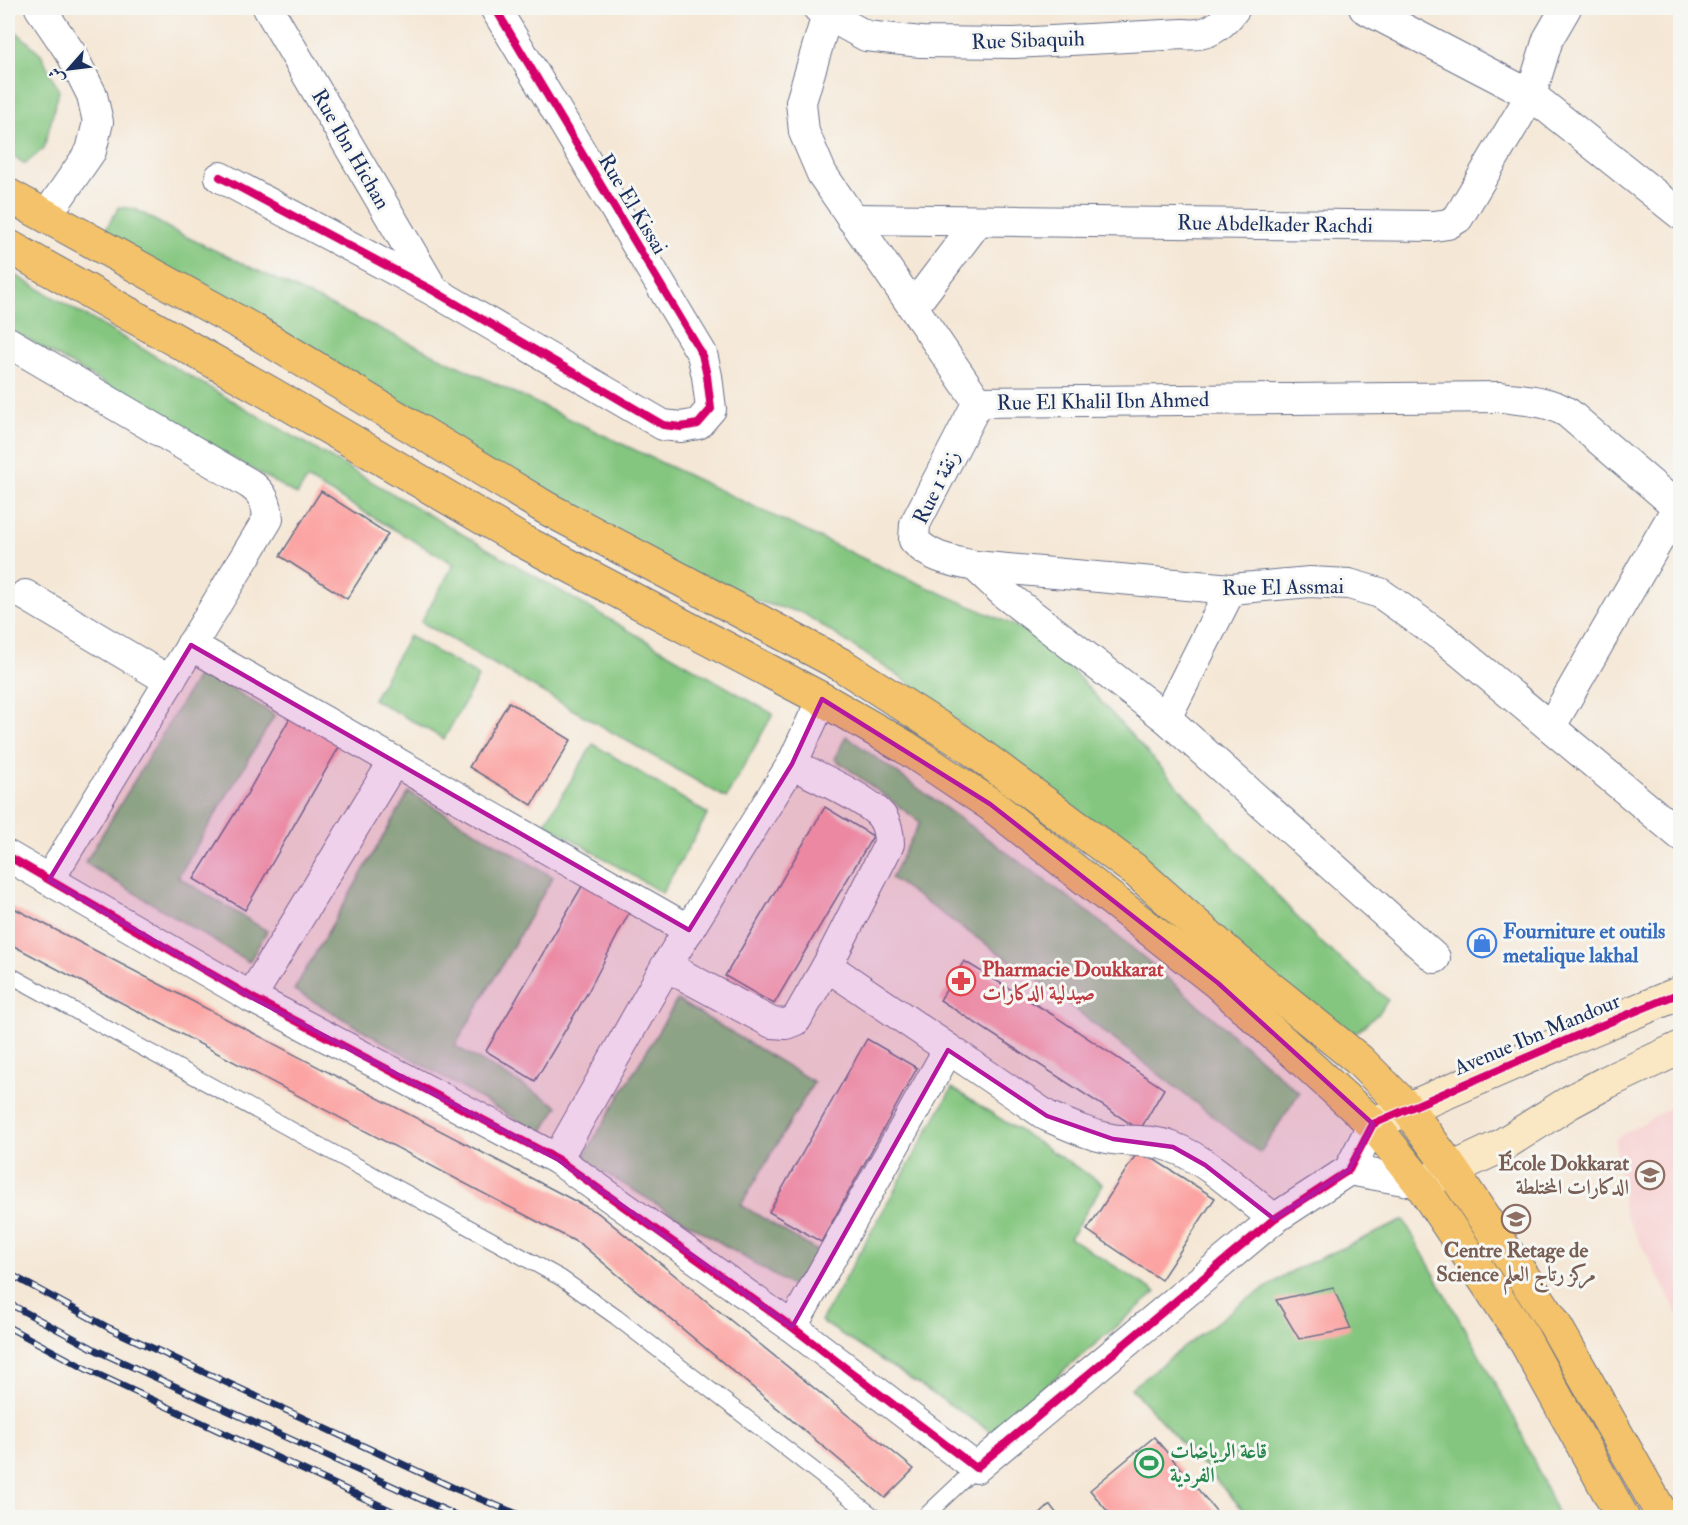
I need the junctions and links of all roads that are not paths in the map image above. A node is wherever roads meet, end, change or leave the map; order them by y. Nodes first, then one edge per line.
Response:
1 (40, 8) edge
2 (268, 8) edge
3 (495, 8) edge
4 (1235, 8) edge
5 (1364, 8) edge
6 (1566, 8) edge
7 (824, 10) edge
8 (1531, 95) junction
9 (220, 177) dead end
10 (8, 195) edge
11 (1680, 214) edge
12 (46, 216) junction
13 (852, 219) junction
14 (978, 220) junction
15 (8, 246) edge
16 (434, 291) junction
17 (913, 307) junction
18 (8, 342) edge
19 (978, 402) junction
20 (1679, 508) edge
21 (945, 560) joint
22 (975, 566) junction
23 (1231, 589) junction
24 (25, 595) dead end
25 (191, 645) junction
26 (170, 681) junction
27 (822, 699) junction
28 (1166, 718) junction
29 (1551, 726) junction
30 (394, 761) junction
31 (792, 764) junction
32 (1680, 835) edge
33 (8, 856) edge
34 (49, 880) junction
35 (689, 930) junction
36 (1435, 958) dead end
37 (666, 966) junction
38 (827, 966) junction
39 (8, 974) edge
40 (1680, 993) edge
41 (250, 997) junction
42 (1680, 1048) edge
43 (948, 1050) junction
44 (1407, 1108) junction
45 (1372, 1124) junction
46 (557, 1159) junction
47 (1349, 1170) junction
48 (1452, 1170) junction
49 (1420, 1183) junction
50 (1274, 1219) junction
51 (792, 1327) junction
52 (976, 1468) junction
53 (876, 1518) edge
54 (923, 1518) edge
55 (1623, 1518) edge
56 (1664, 1518) edge

1 - 12 street
2 - 16 street, Rue Ibn Hichan
3 - 16 street, Rue El Kissai
4 - 7 street, Rue Sibaquih
5 - 8 street
6 - 8 street, Rue Abdelkader Rachdi
7 - 13 street, Rue El Khalil Ibn Ahmed
8 - 11 street
8 - 14 street, Rue Abdelkader Rachdi
9 - 16 street
10 - 12 main road
12 - 44 main road
13 - 14 street, Rue Abdelkader Rachdi
13 - 17 street, Rue El Khalil Ibn Ahmed
14 - 17 street
15 - 27 main road
17 - 19 street, Rue El Khalil Ibn Ahmed
18 - 25 street
19 - 20 street, Rue El Khalil Ibn Ahmed
19 - 21 street, Rue 1 زنقة
20 - 29 street
21 - 22 street, Rue El Assmai
22 - 23 street, Rue El Assmai
22 - 28 street
23 - 28 street
23 - 29 street, Rue El Assmai
24 - 26 street
25 - 26 street
25 - 30 street
26 - 34 street
27 - 31 street
27 - 45 main road
28 - 36 street
29 - 32 street, Rue El Assmai
30 - 35 street
30 - 41 street
31 - 35 street
31 - 38 street
33 - 34 street
34 - 41 street
35 - 37 street
37 - 38 street
37 - 46 street
38 - 43 street
39 - 53 lane
40 - 44 street, Avenue Ibn Mandour
41 - 46 street
42 - 48 street
43 - 50 street
43 - 51 street
44 - 45 street, Avenue Ibn Mandour
44 - 48 main road
45 - 47 street
45 - 49 main road
46 - 51 street
47 - 49 street
47 - 50 street
48 - 49 street
48 - 56 main road
49 - 55 main road
50 - 52 street
51 - 52 street
52 - 54 lane

